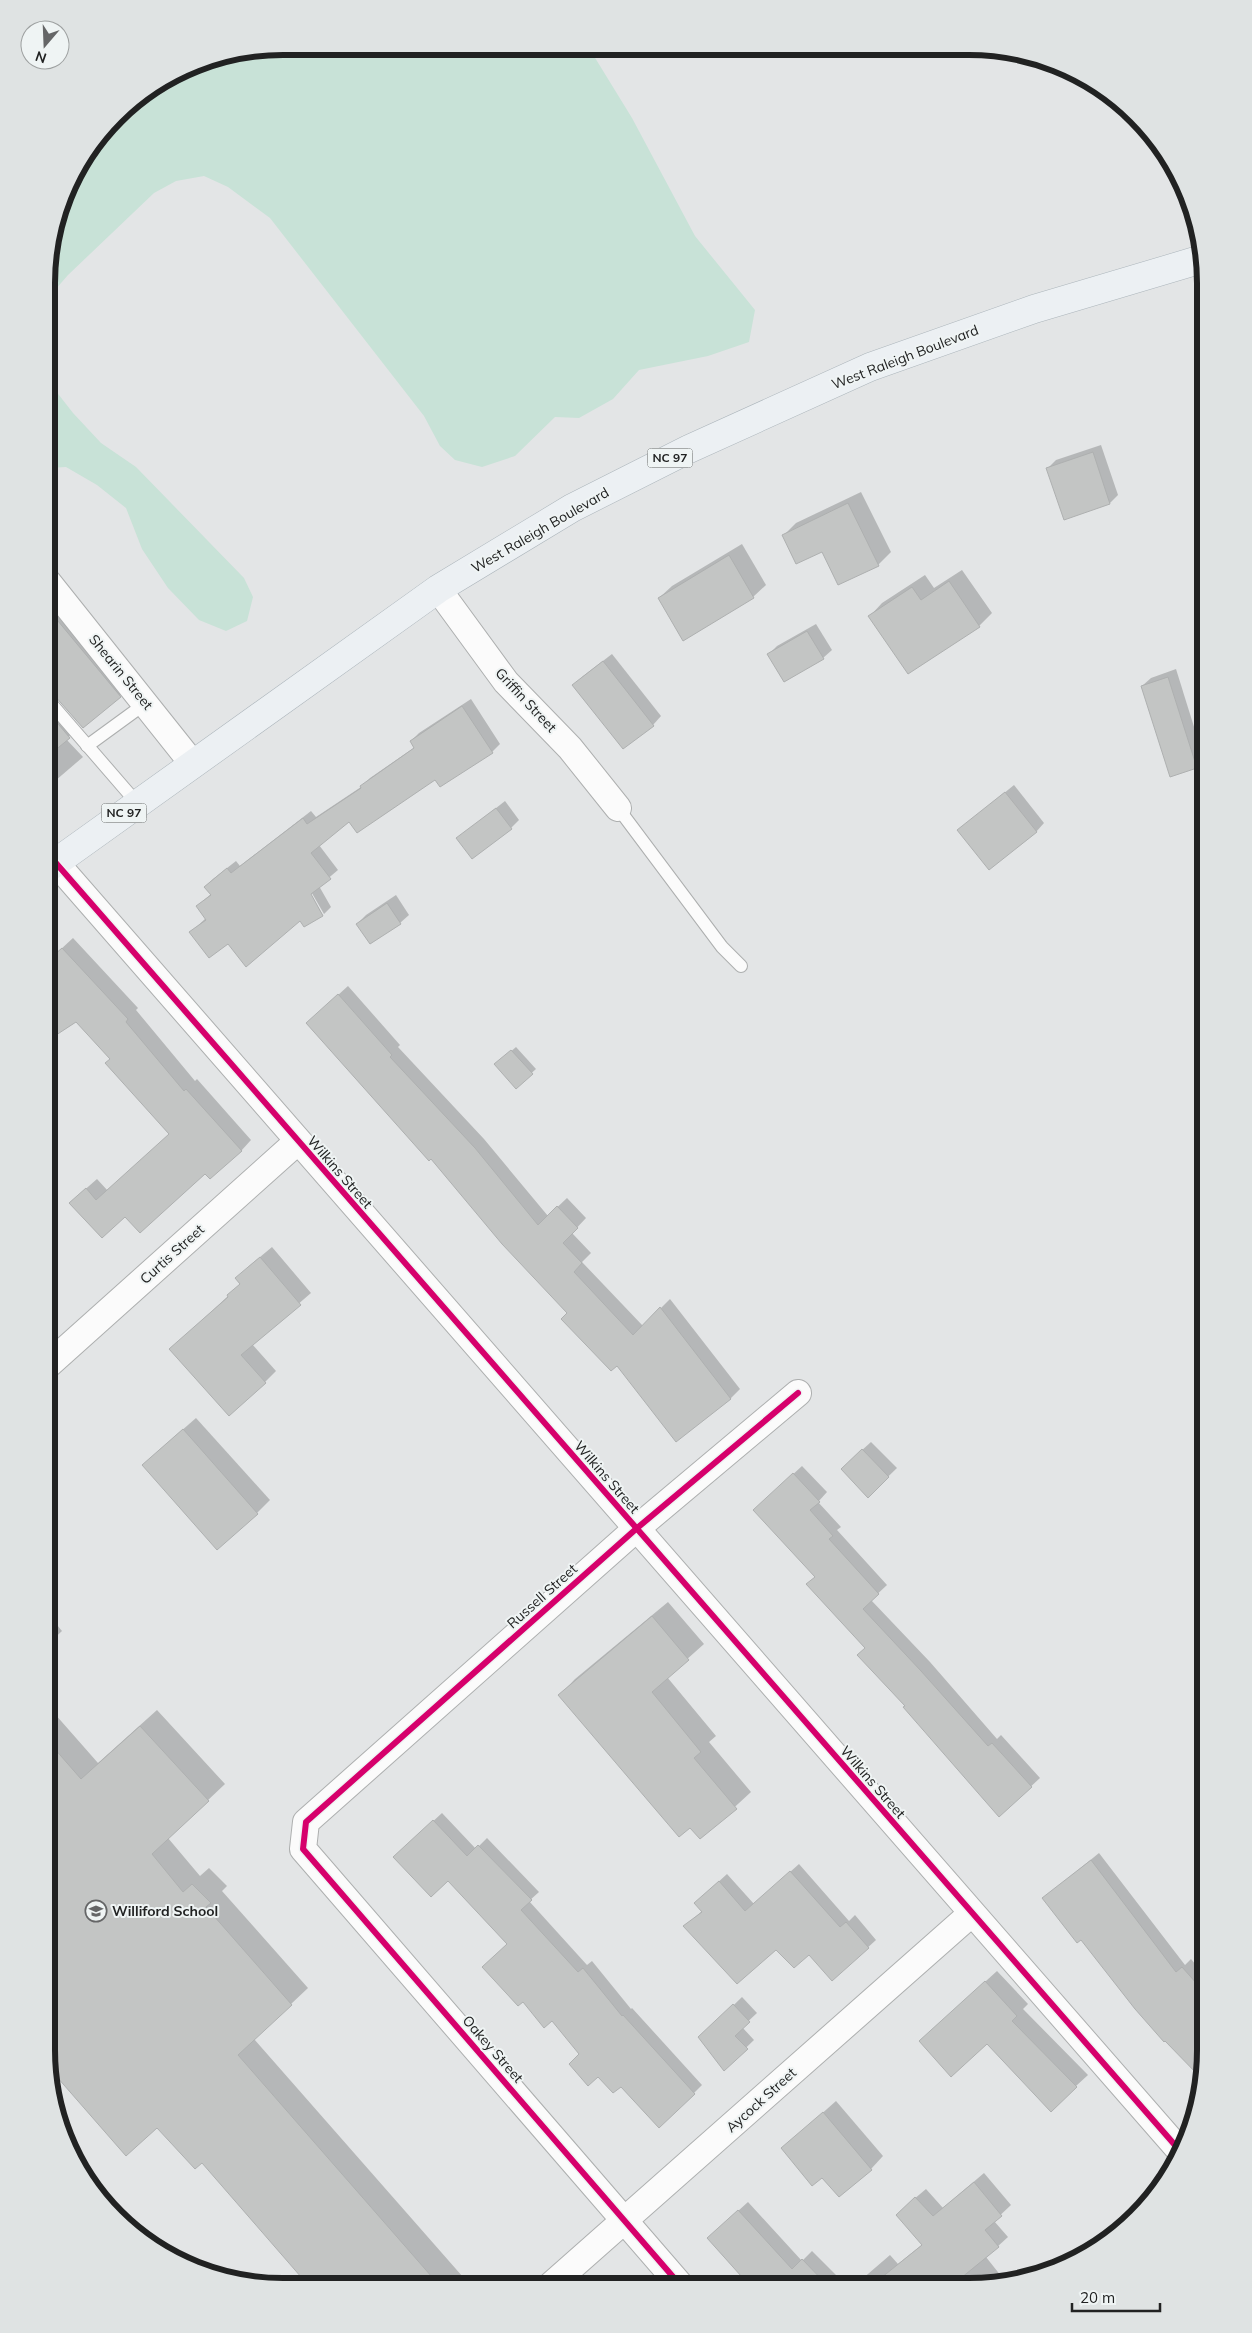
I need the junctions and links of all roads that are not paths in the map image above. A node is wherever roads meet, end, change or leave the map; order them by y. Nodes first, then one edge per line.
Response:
1 (1196, 261) edge
2 (438, 589) junction
3 (55, 591) edge
4 (146, 703) junction
5 (55, 708) edge
6 (87, 746) junction
7 (193, 764) junction
8 (137, 803) junction
9 (618, 808) joint
10 (55, 862) edge
11 (55, 870) edge
12 (741, 966) dead end
13 (297, 1142) junction
14 (55, 1359) edge
15 (798, 1393) dead end
16 (636, 1529) junction
17 (306, 1822) joint
18 (971, 1914) junction
19 (1176, 2146) edge
20 (625, 2221) junction
21 (559, 2278) edge
22 (674, 2278) edge

1 - 2 main road, West Raleigh Boulevard / NC 97
2 - 7 main road, West Raleigh Boulevard / NC 97
2 - 9 street, Griffin Street
3 - 4 street, Shearin Street
4 - 6 lane
4 - 7 street, Shearin Street
5 - 6 lane
6 - 8 lane
7 - 8 main road, West Raleigh Boulevard / NC 97
8 - 10 main road, West Raleigh Boulevard / NC 97
9 - 12 lane
11 - 13 street, Wilkins Street
13 - 14 street, Curtis Street
13 - 16 street, Wilkins Street
15 - 16 street, Russell Street
16 - 17 street, Russell Street
16 - 18 street, Wilkins Street
17 - 20 street, Oakey Street
18 - 19 street, Wilkins Street
18 - 20 street, Aycock Street
20 - 21 street, Aycock Street
20 - 22 street, Oakey Street

